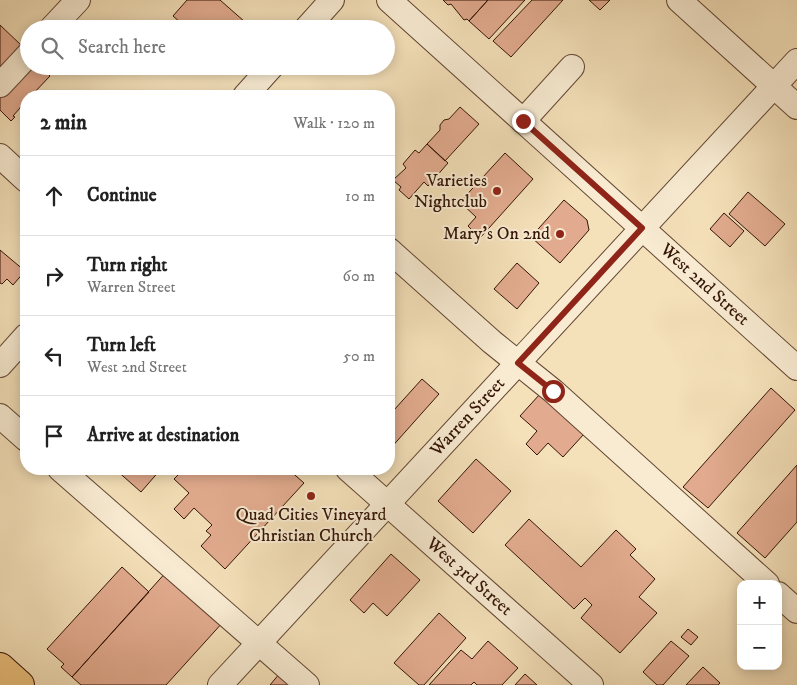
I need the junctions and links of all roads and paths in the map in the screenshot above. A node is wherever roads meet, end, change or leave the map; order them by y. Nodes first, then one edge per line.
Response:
1 (78, 0) edge
2 (332, 0) edge
3 (389, 0) edge
4 (679, 0) edge
5 (59, 20) edge
6 (314, 20) edge
7 (797, 61) edge
8 (20, 64) edge
9 (572, 67) dead end
10 (264, 75) edge
11 (0, 85) edge
12 (774, 86) junction
13 (250, 90) edge
14 (797, 107) edge
15 (523, 121) junction
16 (0, 156) edge
17 (20, 174) edge
18 (642, 228) junction
19 (395, 255) edge
20 (20, 343) edge
21 (518, 363) junction
22 (0, 365) edge
23 (797, 368) edge
24 (0, 416) edge
25 (20, 434) edge
26 (67, 475) edge
27 (355, 475) edge
28 (387, 504) junction
29 (763, 580) edge
30 (782, 598) edge
31 (797, 611) edge
32 (259, 642) junction
33 (0, 667) edge
34 (20, 685) edge
35 (220, 685) edge
36 (307, 685) edge
37 (591, 685) edge

1 - 5 street
2 - 6 street
3 - 15 street, West 2nd Street
4 - 12 street
7 - 12 street, Warren Street
8 - 11 street
9 - 15 street
10 - 13 street
12 - 14 street
12 - 18 street, Warren Street
15 - 18 street, West 2nd Street
16 - 17 street
18 - 21 street, Warren Street
18 - 23 street, West 2nd Street
19 - 21 street
20 - 22 street
21 - 28 street, Warren Street
21 - 29 street
24 - 25 street
26 - 32 street
27 - 28 street, West 3rd Street
28 - 32 street, Warren Street
28 - 37 street, West 3rd Street
30 - 31 street
32 - 35 street, Warren Street
32 - 36 street
33 - 34 main road

